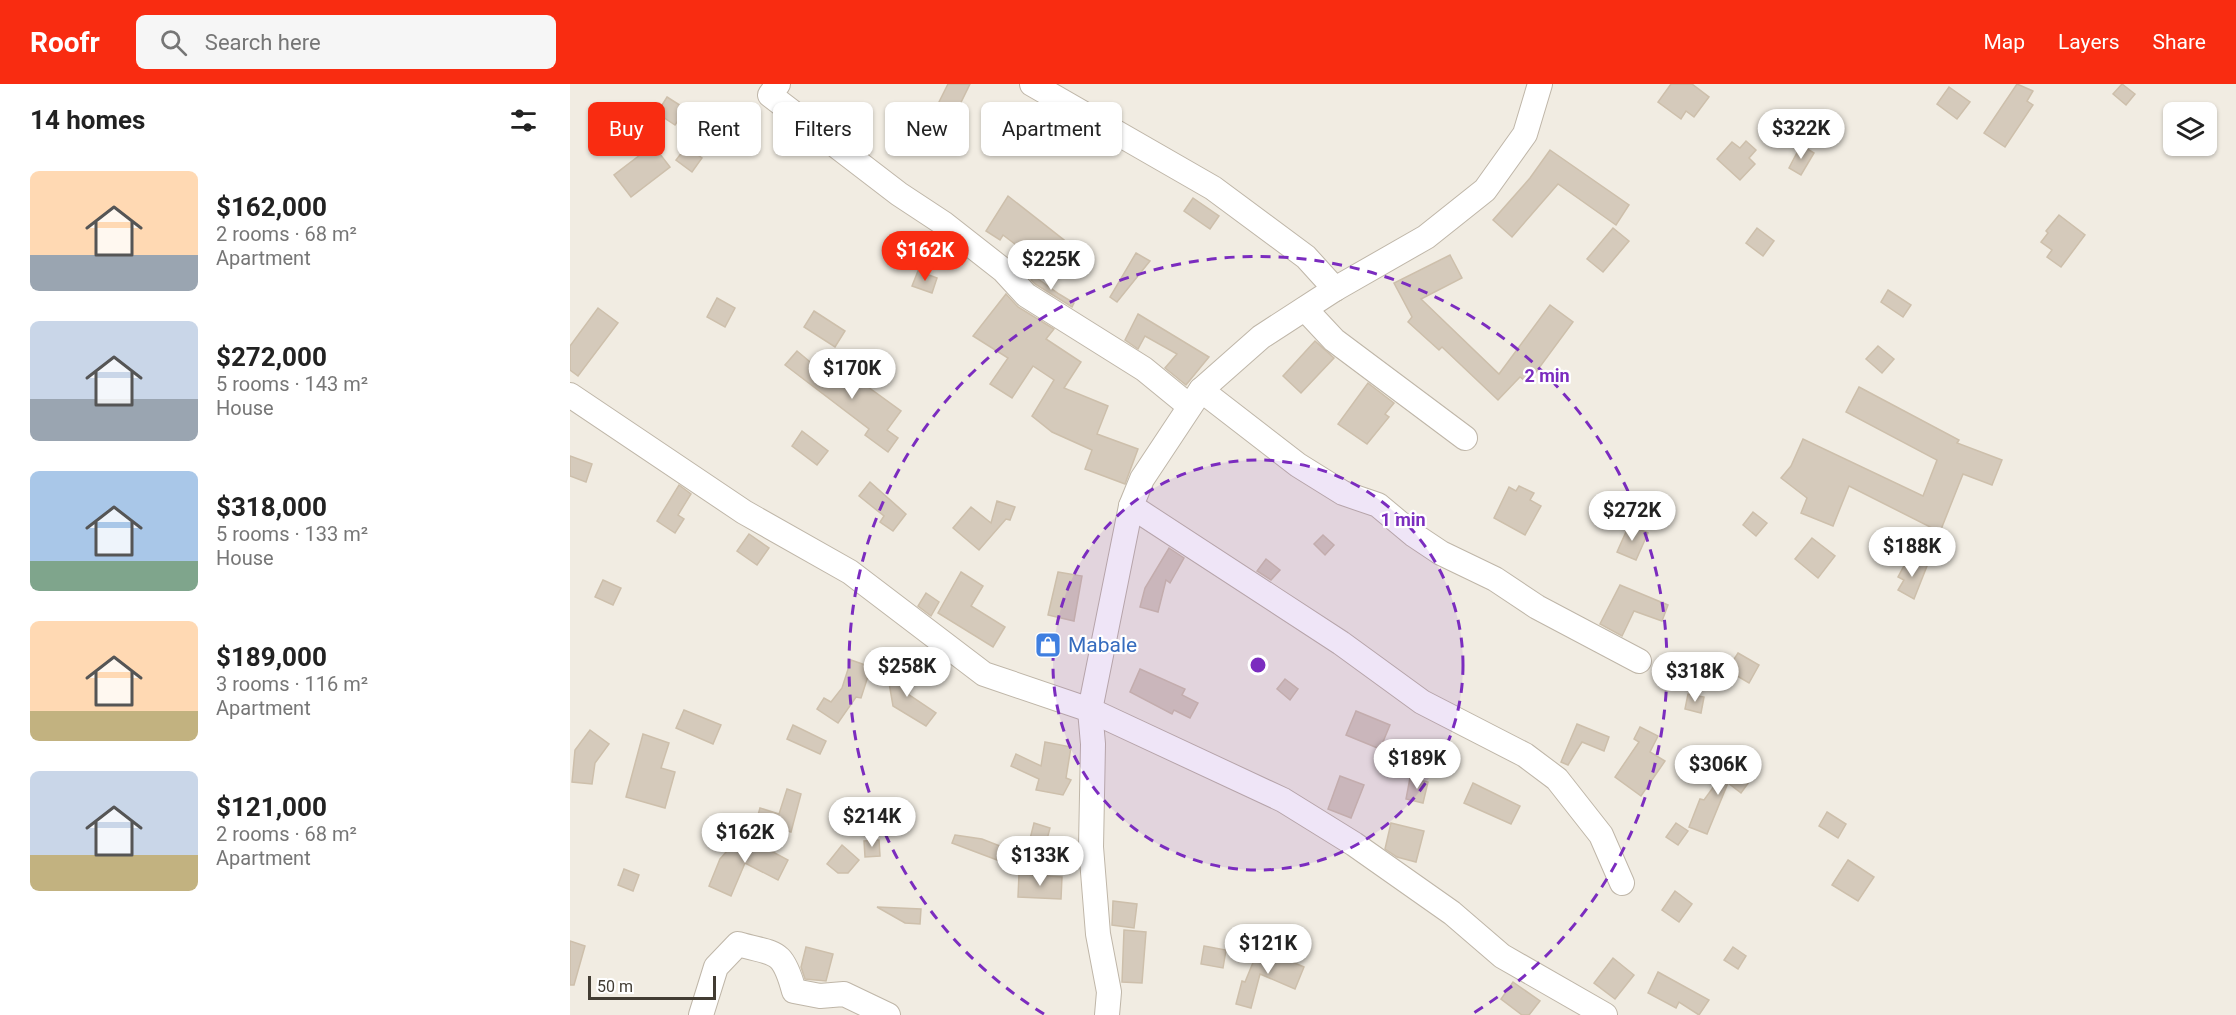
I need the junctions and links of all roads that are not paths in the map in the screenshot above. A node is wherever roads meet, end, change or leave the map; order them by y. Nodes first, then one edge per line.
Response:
1 (778, 84) edge
2 (1032, 84) edge
3 (1540, 84) edge
4 (1335, 290) junction
5 (1305, 309) junction
6 (570, 394) edge
7 (1194, 398) junction
8 (1465, 438) dead end
9 (1131, 506) junction
10 (1639, 661) dead end
11 (1090, 710) junction
12 (1622, 883) dead end
13 (701, 1015) edge
14 (888, 1015) edge
15 (1107, 1015) edge
16 (1605, 1015) edge

1 - 7 street
2 - 4 street
3 - 4 street
4 - 5 street
5 - 7 street
5 - 8 street
6 - 11 street
7 - 9 street
7 - 10 street
9 - 11 street
9 - 12 street
11 - 15 street
11 - 16 street
13 - 14 street

